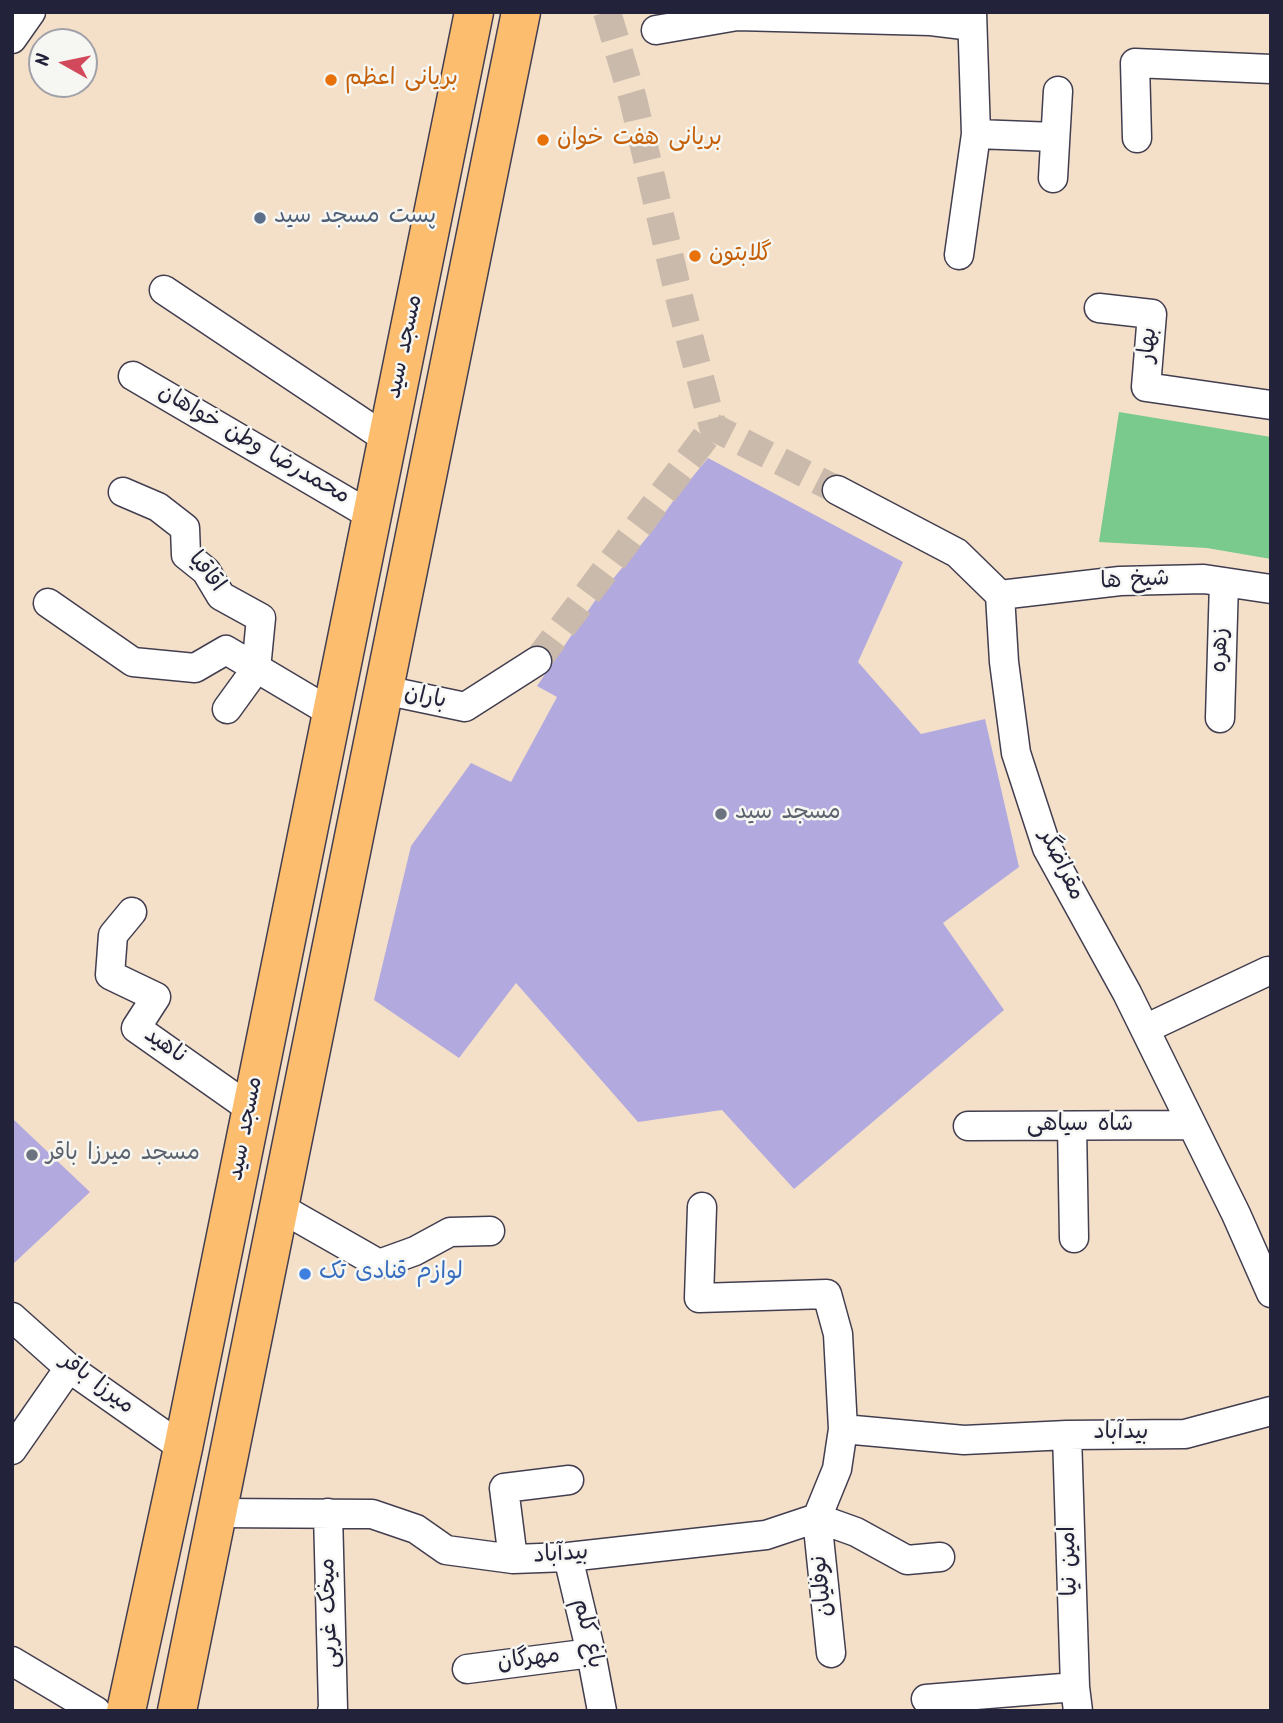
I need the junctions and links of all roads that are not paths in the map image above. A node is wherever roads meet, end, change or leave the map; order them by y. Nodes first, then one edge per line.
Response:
1 (31, 12) edge
2 (474, 12) edge
3 (521, 12) edge
4 (972, 19) edge
5 (656, 30) dead end
6 (12, 39) edge
7 (1271, 69) edge
8 (1058, 91) dead end
9 (976, 134) junction
10 (1055, 137) junction
11 (1137, 138) dead end
12 (1053, 178) dead end
13 (959, 255) dead end
14 (164, 290) dead end
15 (1099, 307) dead end
16 (404, 359) junction
17 (450, 365) junction
18 (133, 376) dead end
19 (1271, 405) edge
20 (387, 439) junction
21 (837, 490) tunnel mouth
22 (123, 492) dead end
23 (372, 516) junction
24 (1224, 582) junction
25 (1271, 589) edge
26 (1000, 595) junction
27 (48, 603) dead end
28 (537, 661) tunnel mouth
29 (256, 668) junction
30 (384, 690) junction
31 (227, 709) dead end
32 (332, 713) junction
33 (1220, 718) dead end
34 (132, 912) dead end
35 (1268, 971) dead end
36 (1145, 1029) junction
37 (251, 1109) junction
38 (1192, 1125) junction
39 (968, 1126) dead end
40 (1072, 1126) junction
41 (279, 1207) junction
42 (702, 1207) dead end
43 (490, 1231) dead end
44 (1074, 1238) dead end
45 (1271, 1293) edge
46 (12, 1317) edge
47 (69, 1368) junction
48 (1271, 1411) edge
49 (843, 1429) junction
50 (1067, 1435) junction
51 (183, 1448) junction
52 (12, 1450) edge
53 (569, 1480) dead end
54 (217, 1513) junction
55 (328, 1513) junction
56 (817, 1518) junction
57 (568, 1557) junction
58 (940, 1557) dead end
59 (513, 1559) junction
60 (591, 1653) junction
61 (831, 1653) dead end
62 (12, 1661) edge
63 (467, 1669) dead end
64 (926, 1699) dead end
65 (1077, 1699) edge
66 (96, 1711) edge
67 (126, 1711) edge
68 (177, 1711) edge
69 (332, 1711) edge
70 (602, 1711) edge

1 - 6 street
2 - 16 main road, مسجد سید
3 - 17 main road, مسجد سید
4 - 5 street
4 - 9 street
7 - 11 street
8 - 10 street
9 - 10 street
9 - 13 street
10 - 12 street
14 - 20 street
15 - 19 street, بهار
16 - 17 main road
16 - 20 main road, مسجد سید
17 - 30 main road, مسجد سید
18 - 23 street, محمدرضا وطن خواهان
20 - 23 main road, مسجد سید
21 - 26 street
22 - 29 street, اقاقیا
23 - 32 main road, مسجد سید
24 - 25 street, شیخ ها
24 - 26 street, شیخ ها
24 - 33 street, زهره
26 - 36 street, مقراضگر
27 - 29 street
28 - 30 street, باران
29 - 31 street
29 - 32 street
30 - 41 main road, مسجد سید
32 - 37 main road, مسجد سید
34 - 37 street, ناهید
35 - 36 street
36 - 38 street, مقراضگر
37 - 51 main road, مسجد سید
38 - 40 street, شاه سیاهی
38 - 45 street, مقراضگر
39 - 40 street, شاه سیاهی
40 - 44 street
41 - 43 street
41 - 54 main road, مسجد سید
42 - 49 street
46 - 47 street, میرزا باقر
47 - 51 street, میرزا باقر
47 - 52 street
48 - 50 street, بیدآباد
49 - 50 street, بیدآباد
49 - 56 street
50 - 65 street, امین نیا
51 - 67 main road, مسجد سید
53 - 59 street
54 - 55 street, بیدآباد
54 - 68 main road, مسجد سید
55 - 59 street, بیدآباد
55 - 69 street, میخک غربی
56 - 57 street, بیدآباد
56 - 58 street
56 - 61 street, نوفلیان
57 - 59 street, بیدآباد
57 - 60 street, باغ کلم
60 - 63 street, مهرگان
60 - 70 street, باغ کلم
62 - 66 street
64 - 65 street, امین نیا

